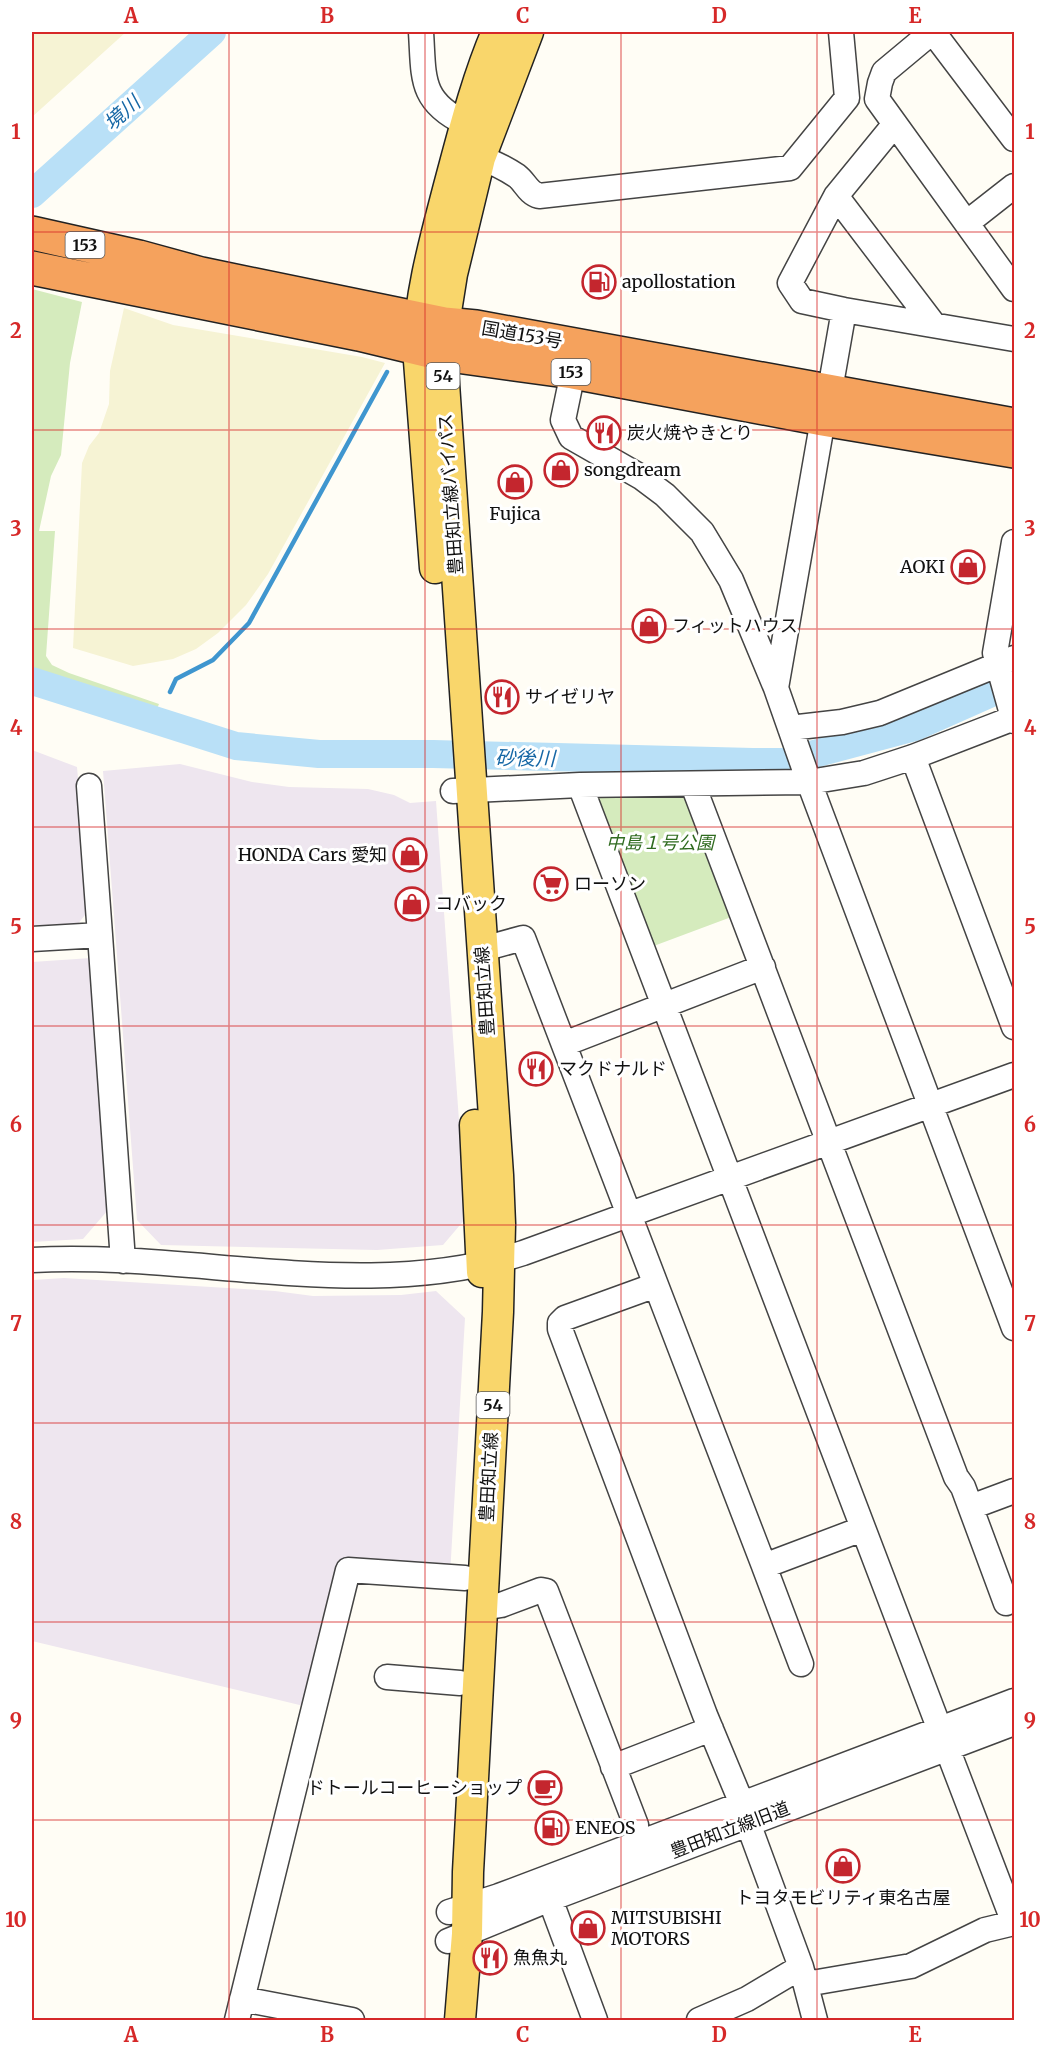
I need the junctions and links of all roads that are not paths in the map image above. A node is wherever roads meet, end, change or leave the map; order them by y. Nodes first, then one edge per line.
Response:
1 (421, 32) edge
2 (497, 32) edge
3 (528, 32) edge
4 (841, 32) edge
5 (932, 32) edge
6 (465, 123) junction
7 (894, 125) junction
8 (1014, 139) edge
9 (480, 158) junction
10 (1014, 186) edge
11 (836, 196) junction
12 (968, 222) junction
13 (32, 233) edge
14 (32, 268) edge
15 (1014, 289) edge
16 (844, 310) junction
17 (934, 325) junction
18 (431, 336) junction
19 (1014, 339) edge
20 (573, 372) junction
21 (827, 404) junction
22 (1014, 425) edge
23 (1014, 452) edge
24 (1014, 542) edge
25 (1006, 662) edge
26 (776, 688) junction
27 (1014, 719) edge
28 (791, 731) junction
29 (913, 757) junction
30 (807, 775) junction
31 (693, 784) junction
32 (580, 785) junction
33 (88, 786) dead end
34 (462, 790) junction
35 (100, 935) junction
36 (32, 939) edge
37 (483, 949) junction
38 (763, 967) junction
39 (664, 1006) junction
40 (1014, 1027) edge
41 (564, 1044) junction
42 (1014, 1075) edge
43 (930, 1106) junction
44 (828, 1141) junction
45 (730, 1177) junction
46 (628, 1214) junction
47 (32, 1260) edge
48 (123, 1261) junction
49 (490, 1263) junction
50 (656, 1285) junction
51 (1014, 1328) edge
52 (1014, 1491) edge
53 (970, 1507) junction
54 (862, 1529) junction
55 (764, 1566) junction
56 (465, 1578) junction
57 (1006, 1604) dead end
58 (482, 1608) junction
59 (801, 1664) dead end
60 (387, 1677) dead end
61 (460, 1683) junction
62 (1014, 1701) edge
63 (1014, 1723) edge
64 (711, 1729) junction
65 (943, 1739) junction
66 (613, 1767) junction
67 (745, 1814) junction
68 (636, 1825) dead end
69 (550, 1899) junction
70 (458, 1923) junction
71 (1014, 1923) edge
72 (803, 1976) junction
73 (240, 2010) edge
74 (352, 2020) edge
75 (442, 2020) edge
76 (460, 2020) edge
77 (595, 2020) edge
78 (699, 2020) edge
79 (815, 2020) edge

1 - 6 street
2 - 6 main road, 豊田知立線バイパス / 54
3 - 9 main road, 豊田知立線バイパス / 54
4 - 9 street
5 - 7 street
5 - 8 street
6 - 18 main road, 豊田知立線バイパス / 54
7 - 11 street
7 - 12 street
9 - 18 main road, 豊田知立線バイパス / 54
10 - 12 street
11 - 16 street
11 - 17 street
12 - 15 street
13 - 18 highway, 国道153号 / 153
14 - 18 highway, 国道153号 / 153
16 - 17 street
16 - 21 street
17 - 19 street
18 - 20 highway, 国道153号 / 153
18 - 21 highway, 国道153号 / 153
18 - 34 main road, 豊田知立線バイパス / 54
20 - 21 highway, 国道153号 / 153
20 - 26 street
21 - 22 highway, 国道153号 / 153
21 - 23 highway, 国道153号 / 153
21 - 26 street
24 - 25 street
25 - 27 street
25 - 28 street
26 - 28 street
27 - 29 street
28 - 30 street
29 - 30 street
29 - 40 street
30 - 31 street
30 - 43 street
31 - 32 street
31 - 38 street
32 - 34 street
32 - 39 street
33 - 35 street
34 - 37 main road, 豊田知立線 / 54
34 - 49 main road, 豊田知立線 / 54
35 - 36 street
35 - 48 street
37 - 41 street
37 - 49 main road, 豊田知立線 / 54
38 - 39 street
38 - 44 street
39 - 41 street
39 - 45 street
41 - 46 street
42 - 43 street
43 - 44 street
43 - 51 street
44 - 45 street
44 - 53 street
45 - 46 street
45 - 54 street
46 - 49 street
46 - 50 street
47 - 48 street
48 - 49 street
49 - 56 main road, 豊田知立線 / 54
49 - 58 main road, 豊田知立線 / 54
50 - 55 street
50 - 64 street
52 - 53 street
53 - 57 street
54 - 55 street
54 - 65 street
55 - 59 street
56 - 61 main road, 豊田知立線 / 54
56 - 73 street
58 - 66 street
58 - 70 main road, 豊田知立線 / 54
60 - 61 street
61 - 70 main road, 豊田知立線 / 54
62 - 65 street, 豊田知立線旧道
63 - 65 street, 豊田知立線旧道
64 - 66 street
64 - 67 street
65 - 67 street, 豊田知立線旧道
65 - 71 street
66 - 68 street
67 - 69 street, 豊田知立線旧道
67 - 70 street, 豊田知立線旧道
67 - 72 street
69 - 70 street, 豊田知立線旧道
69 - 77 street
70 - 75 main road, 豊田知立線 / 54
70 - 76 main road, 豊田知立線 / 54
71 - 72 street
72 - 78 street
72 - 79 street
73 - 74 street

